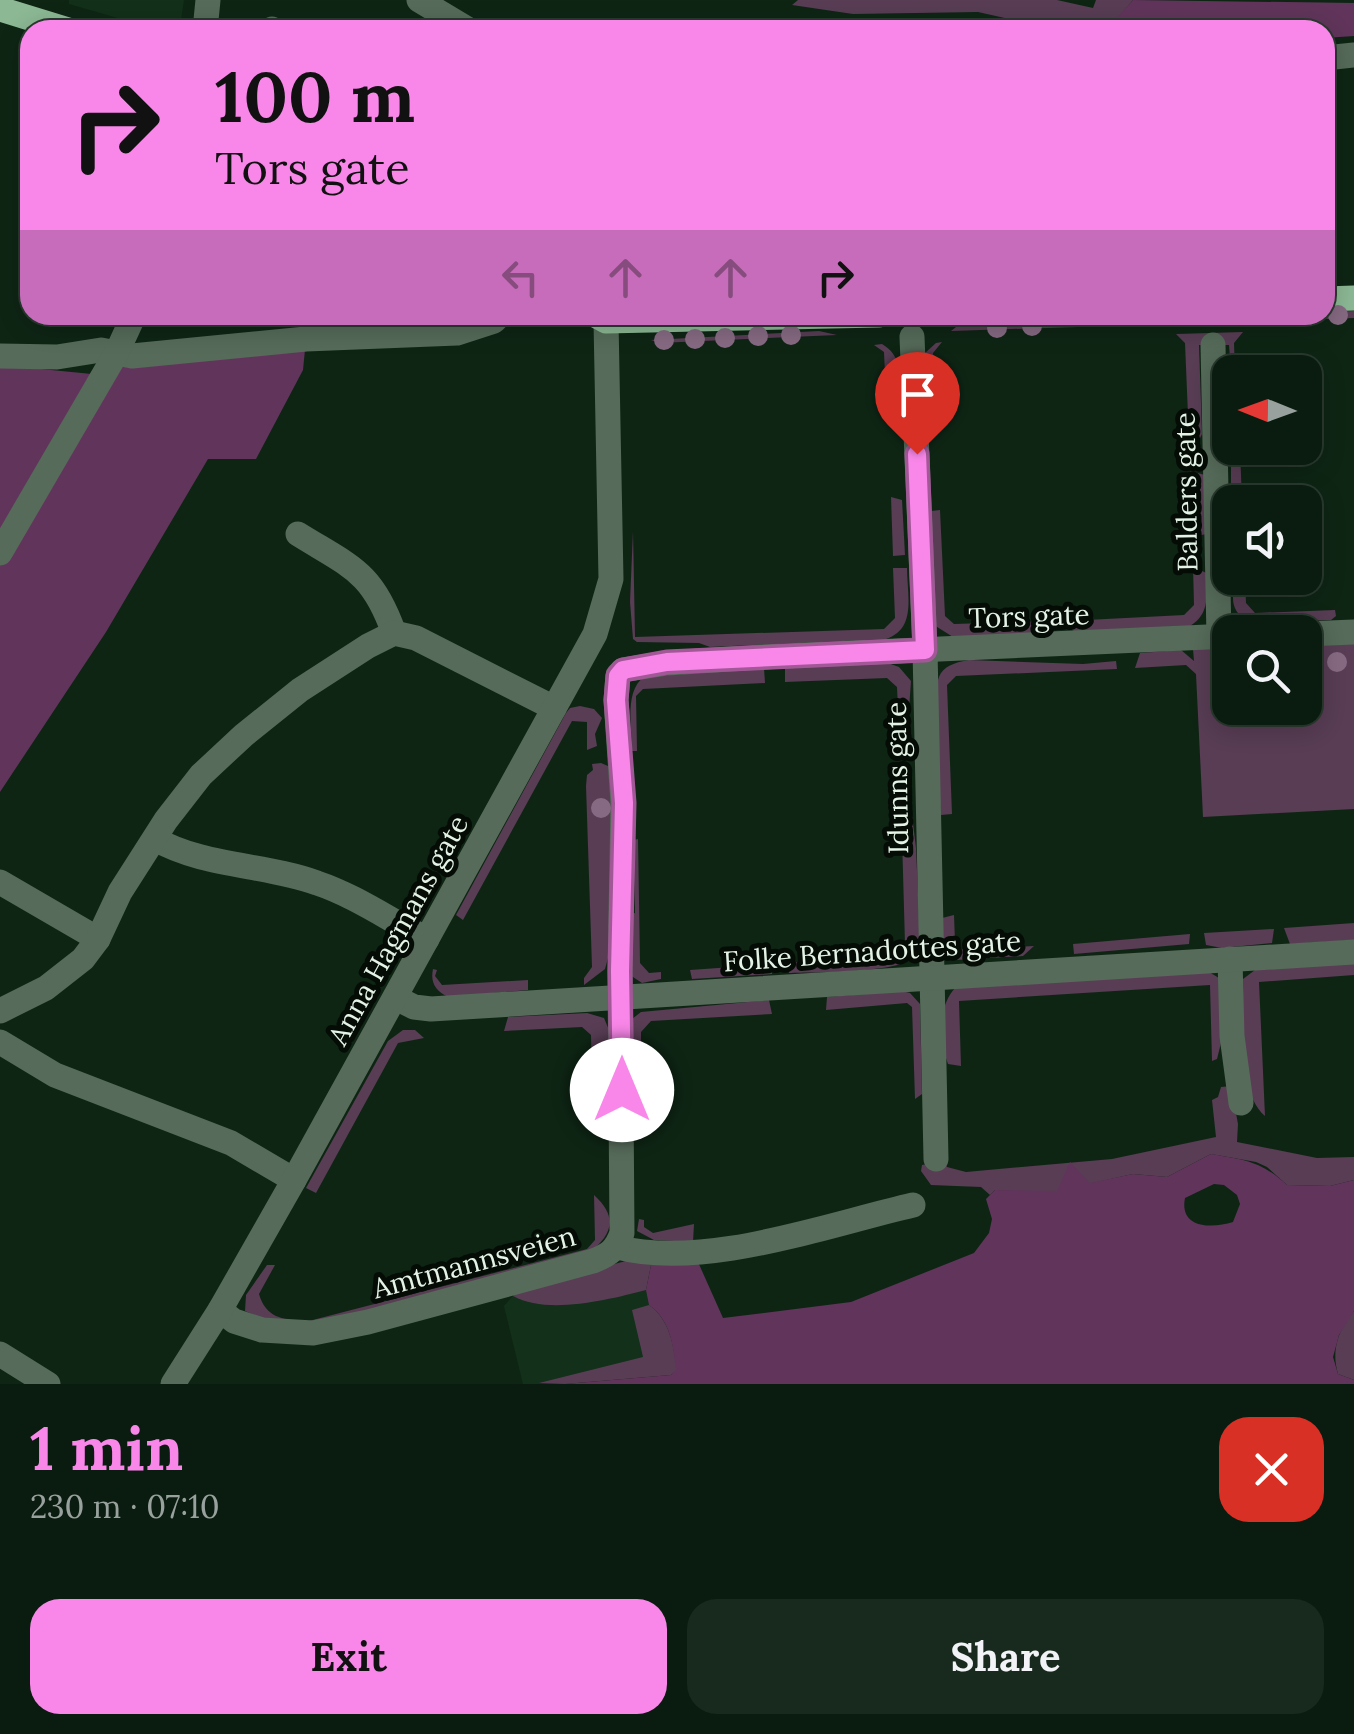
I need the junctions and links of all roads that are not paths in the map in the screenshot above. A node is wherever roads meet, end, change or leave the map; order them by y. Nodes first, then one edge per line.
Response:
1 (420, 0) edge
2 (0, 9) edge
3 (36, 20) edge
4 (453, 20) edge
5 (129, 325) edge
6 (483, 325) edge
7 (601, 325) edge
8 (912, 336) dead end
9 (1213, 345) dead end
10 (117, 352) junction
11 (0, 356) edge
12 (298, 534) dead end
13 (0, 553) edge
14 (1224, 615) edge
15 (1354, 632) edge
16 (394, 633) junction
17 (1322, 633) edge
18 (1212, 638) edge
19 (925, 650) junction
20 (616, 700) joint
21 (554, 708) junction
22 (155, 838) junction
23 (0, 882) edge
24 (98, 938) junction
25 (427, 939) junction
26 (1354, 952) edge
27 (1230, 959) junction
28 (932, 977) junction
29 (396, 998) junction
30 (622, 998) junction
31 (0, 1011) edge
32 (0, 1042) edge
33 (1241, 1104) dead end
34 (936, 1159) dead end
35 (294, 1180) junction
36 (913, 1205) dead end
37 (617, 1247) junction
38 (220, 1310) junction
39 (0, 1354) edge
40 (48, 1384) edge
41 (173, 1384) edge

1 - 4 street
2 - 3 main road
5 - 10 street
6 - 10 street
7 - 21 street, Anna Hagmans gate
8 - 19 street, Idunns gate
9 - 14 street, Balders gate
10 - 11 street
10 - 13 street
12 - 16 street
15 - 17 street
16 - 21 street
16 - 22 street
18 - 19 street, Tors gate
19 - 20 street, Tors gate
19 - 28 street, Idunns gate
20 - 30 street, Amtmannsveien
21 - 25 street, Anna Hagmans gate
22 - 24 street
22 - 25 street
23 - 24 street
24 - 31 street
25 - 29 street, Anna Hagmans gate
26 - 27 street, Folke Bernadottes gate
27 - 28 street, Folke Bernadottes gate
27 - 33 street
28 - 30 street, Folke Bernadottes gate
28 - 34 street, Idunns gate
29 - 30 street, Folke Bernadottes gate
29 - 35 street, Anna Hagmans gate
30 - 37 street, Amtmannsveien
32 - 35 street
35 - 38 street, Anna Hagmans gate
36 - 37 street
37 - 38 street, Amtmannsveien
38 - 41 street, Anna Hagmans gate
39 - 40 street

